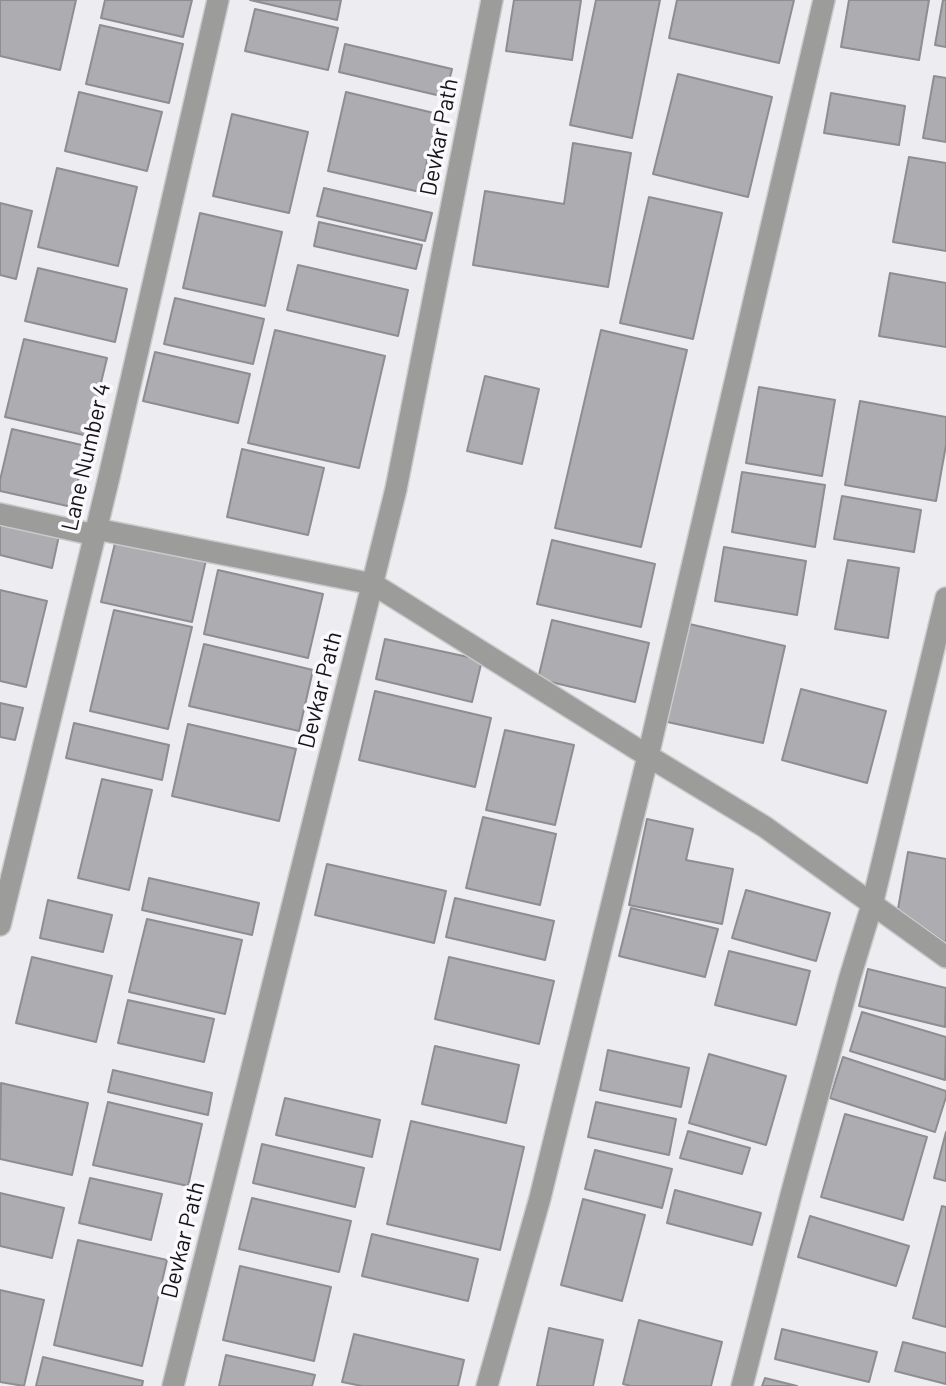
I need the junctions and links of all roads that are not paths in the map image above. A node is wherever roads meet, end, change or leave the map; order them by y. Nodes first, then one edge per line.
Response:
1 (219, 0) edge
2 (492, 0) edge
3 (824, 0) edge
4 (0, 514) edge
5 (95, 532) junction
6 (373, 584) junction
7 (946, 598) edge
8 (648, 756) junction
9 (872, 905) junction
10 (0, 925) edge
11 (946, 957) edge
12 (173, 1386) edge
13 (487, 1386) edge
14 (742, 1386) edge

1 - 5 street, Lane Number 4
2 - 6 street, Devkar Path
3 - 8 street
4 - 5 street
5 - 6 street
5 - 10 street, Lane Number 4
6 - 8 street
6 - 12 street, Devkar Path
7 - 9 street
8 - 9 street
8 - 13 street
9 - 11 street
9 - 14 street

